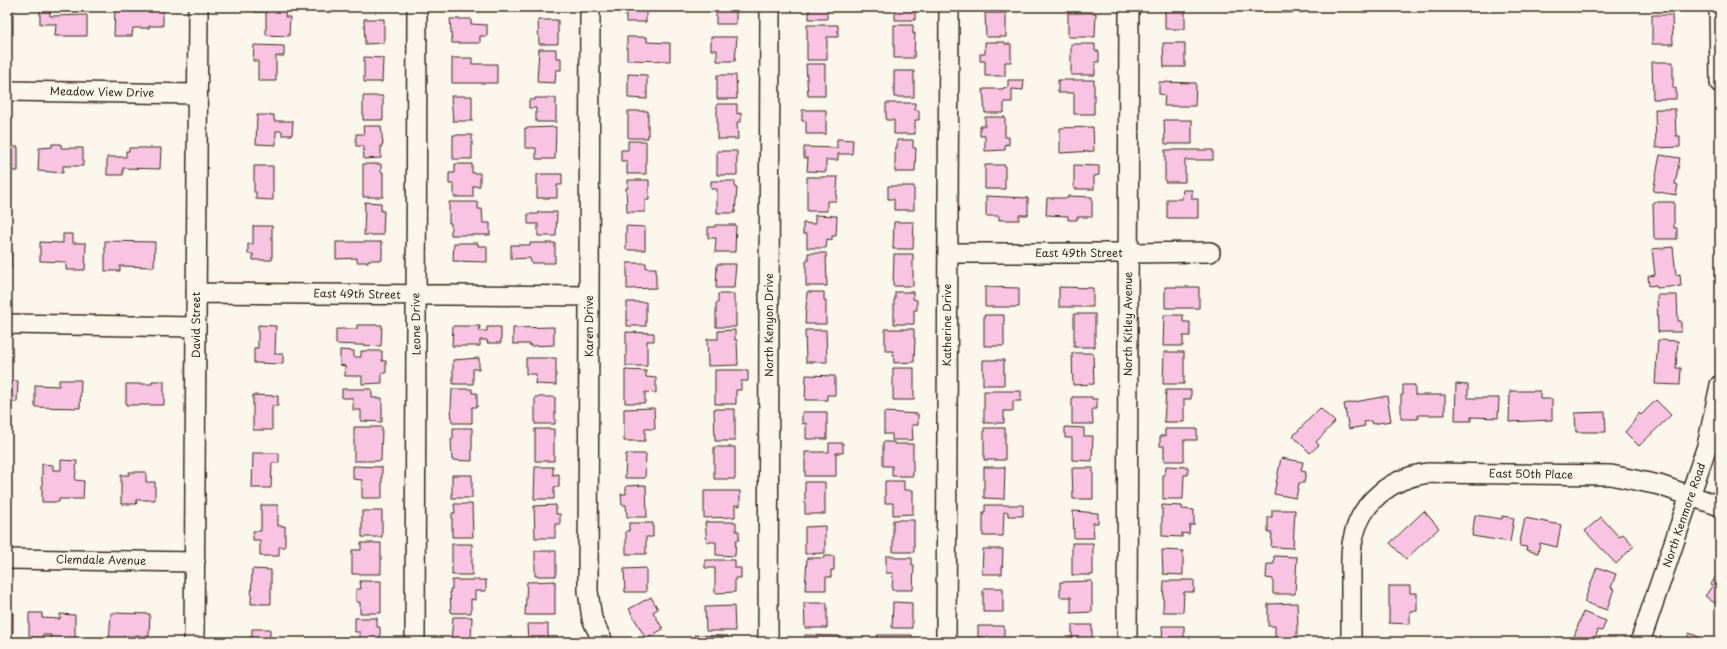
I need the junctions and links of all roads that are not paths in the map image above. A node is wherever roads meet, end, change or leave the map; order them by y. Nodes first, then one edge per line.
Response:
1 (198, 7) edge
2 (417, 7) edge
3 (590, 7) edge
4 (770, 7) edge
5 (949, 7) edge
6 (1129, 7) edge
7 (1719, 7) edge
8 (1720, 83) edge
9 (7, 91) edge
10 (197, 94) junction
11 (1210, 252) dead end
12 (948, 253) junction
13 (1128, 253) junction
14 (196, 293) junction
15 (415, 295) junction
16 (589, 296) junction
17 (7, 324) edge
18 (196, 327) junction
19 (1720, 385) edge
20 (1690, 496) junction
21 (1720, 506) edge
22 (7, 559) edge
23 (195, 562) junction
24 (194, 642) edge
25 (415, 642) edge
26 (603, 642) edge
27 (768, 642) edge
28 (946, 642) edge
29 (1126, 642) edge
30 (1351, 642) edge
31 (1640, 642) edge

1 - 10 street, David Street
2 - 15 street, Leone Drive
3 - 16 street, Karen Drive
4 - 27 street, North Kenyon Drive
5 - 12 street, Katherine Drive
6 - 13 street, North Kitley Avenue
7 - 8 street
9 - 10 street, Meadow View Drive
10 - 14 street, David Street
11 - 13 street, East 49th Street
12 - 13 street, East 49th Street
12 - 28 street, Katherine Drive
13 - 29 street, North Kitley Avenue
14 - 15 street, East 49th Street
14 - 18 street, David Street
15 - 16 street, East 49th Street
15 - 25 street, Leone Drive
16 - 26 street, Karen Drive
17 - 18 street
18 - 23 street, David Street
19 - 20 street, North Kenmore Road
20 - 21 street, East 50th Place
20 - 30 street, East 50th Place
20 - 31 street, North Kenmore Road
22 - 23 street, Clemdale Avenue
23 - 24 street, David Street

